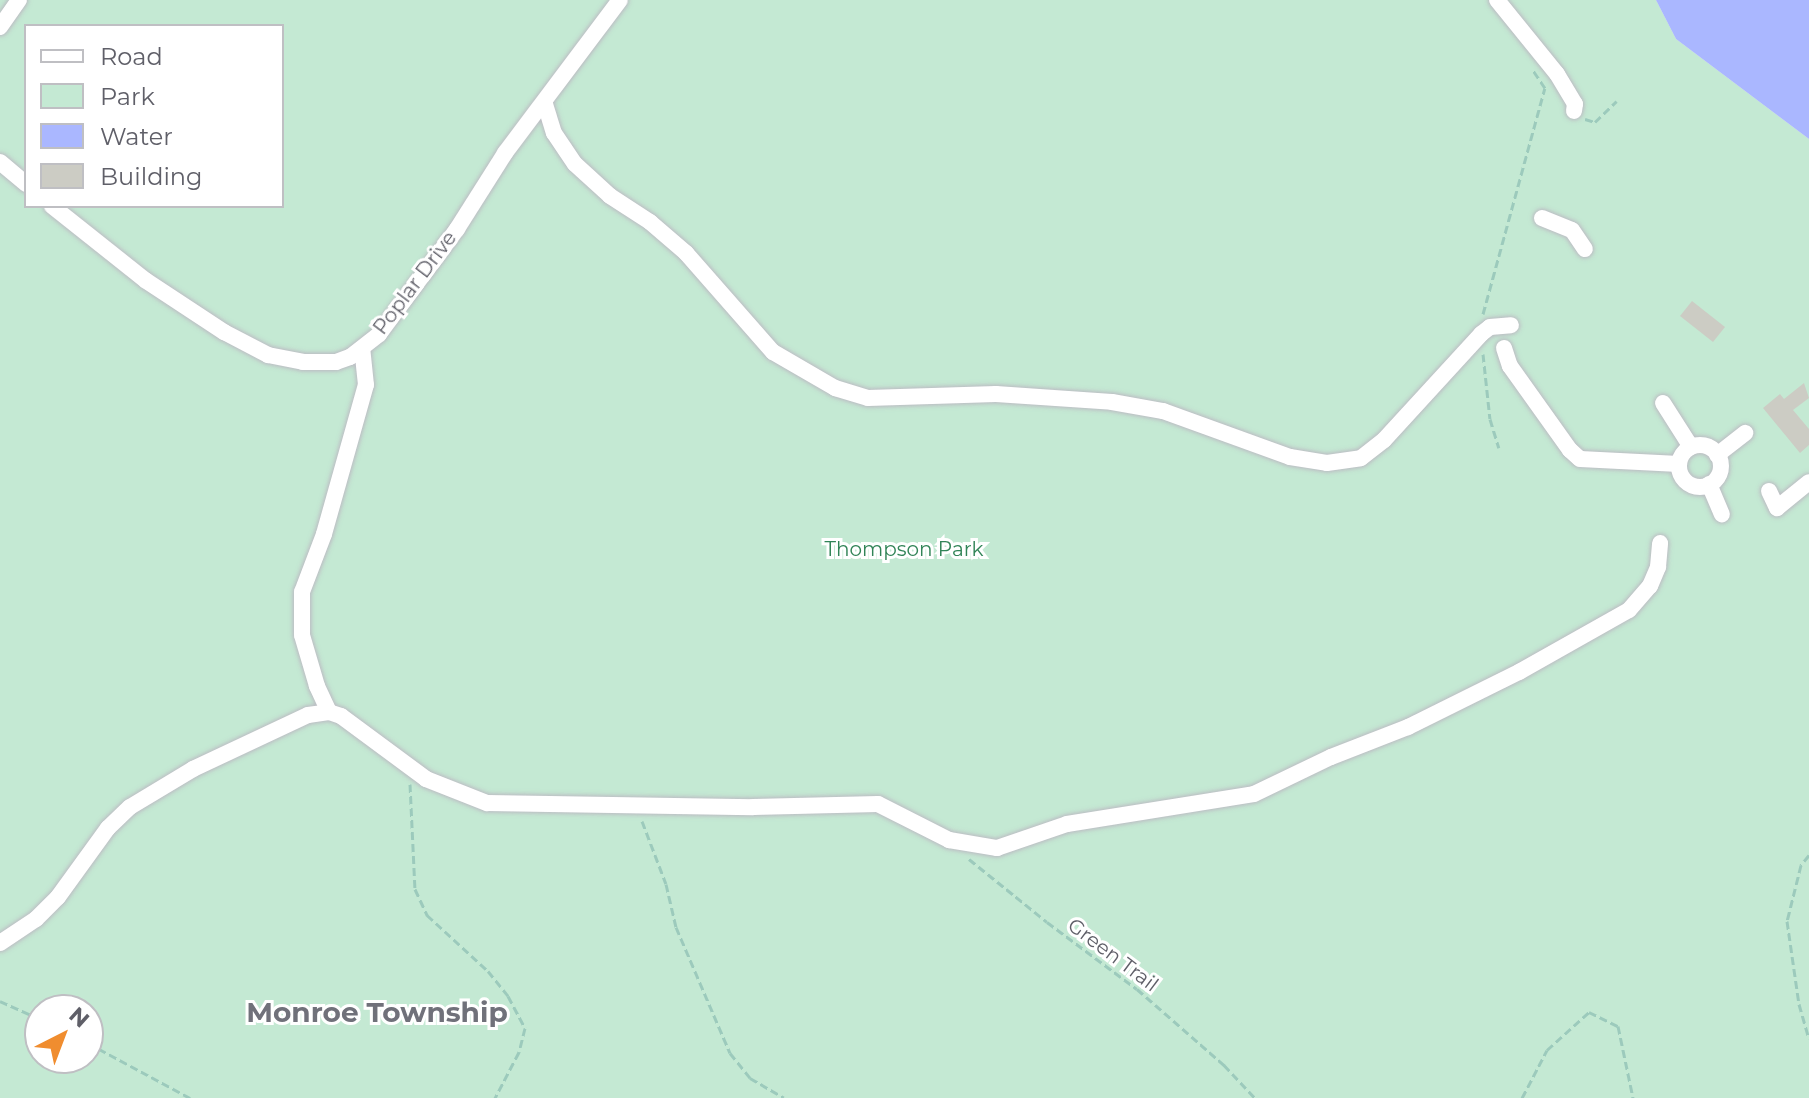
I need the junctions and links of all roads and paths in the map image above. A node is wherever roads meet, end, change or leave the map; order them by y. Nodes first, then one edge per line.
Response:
1 (19, 0) edge
2 (620, 0) edge
3 (1497, 0) edge
4 (0, 27) edge
5 (1528, 62) dead end
6 (1617, 101) dead end
7 (545, 104) junction
8 (1579, 115) joint
9 (0, 162) edge
10 (24, 182) edge
11 (55, 208) edge
12 (1542, 218) dead end
13 (1585, 249) dead end
14 (1511, 325) dead end
15 (1481, 334) junction
16 (1504, 348) dead end
17 (362, 349) junction
18 (1663, 403) dead end
19 (1745, 433) dead end
20 (1691, 447) junction
21 (1499, 448) dead end
22 (1717, 455) junction
23 (1679, 464) junction
24 (1809, 482) edge
25 (1709, 484) junction
26 (1769, 491) dead end
27 (1722, 514) dead end
28 (1660, 543) dead end
29 (329, 712) junction
30 (410, 768) junction
31 (637, 804) junction
32 (949, 840) junction
33 (1809, 855) edge
34 (0, 943) edge
35 (0, 1001) edge
36 (24, 1012) edge
37 (1809, 1039) edge
38 (104, 1052) edge
39 (190, 1098) edge
40 (495, 1098) edge
41 (784, 1098) edge
42 (1255, 1098) edge
43 (1522, 1098) edge
44 (1633, 1098) edge

1 - 4 street
2 - 7 street, Poplar Drive
3 - 8 street
5 - 15 path
6 - 8 path
7 - 15 street
7 - 17 street, Poplar Drive
9 - 10 street
11 - 17 street, Poplar Drive
12 - 13 street
14 - 15 street
15 - 21 path
16 - 23 street
17 - 29 street
18 - 20 street
19 - 22 street
20 - 22 street
20 - 23 street
22 - 25 street
23 - 25 street
24 - 26 street
25 - 27 street
28 - 32 street
29 - 30 street
29 - 34 street
30 - 31 street
30 - 40 path
31 - 32 street
31 - 41 path
32 - 42 path, Green Trail
33 - 37 path
35 - 36 path
38 - 39 path
43 - 44 path

